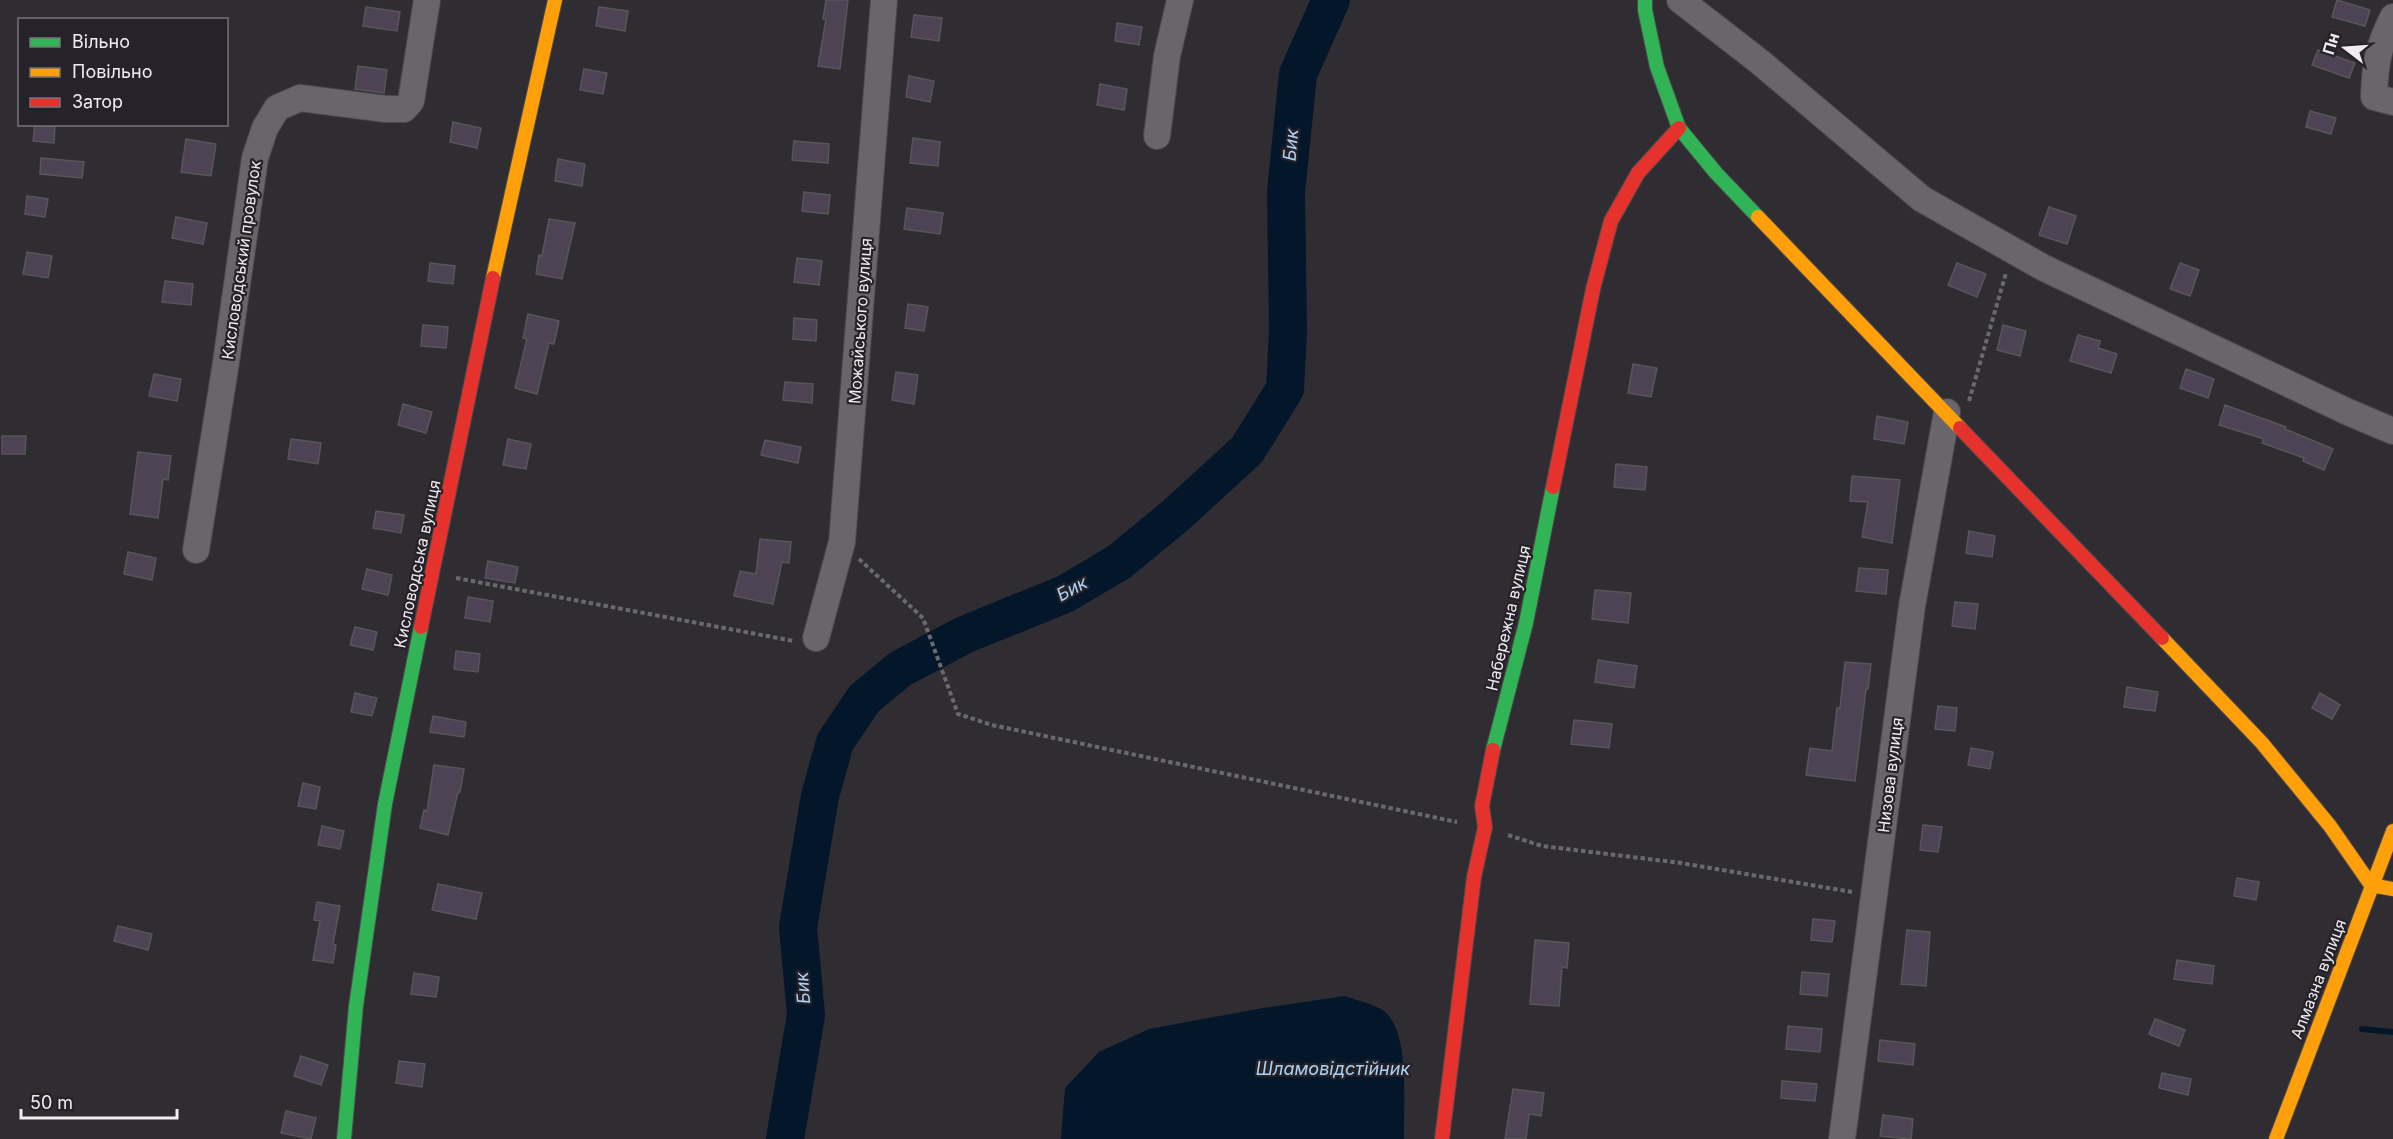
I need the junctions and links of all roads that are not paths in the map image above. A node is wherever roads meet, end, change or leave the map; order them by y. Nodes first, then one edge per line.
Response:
1 (428, 0) edge
2 (555, 0) edge
3 (884, 0) edge
4 (1180, 0) edge
5 (1645, 0) edge
6 (1680, 0) edge
7 (2393, 17) edge
8 (2393, 102) edge
9 (1679, 128) junction
10 (1157, 136) dead end
11 (1954, 420) junction
12 (2393, 431) edge
13 (196, 550) dead end
14 (816, 638) road end
15 (2393, 831) edge
16 (2371, 885) junction
17 (2393, 889) edge
18 (344, 1139) edge
19 (1442, 1139) edge
20 (1842, 1139) edge
21 (2276, 1139) edge

1 - 13 street, Кисловодський провулок
2 - 18 street, Кисловодська вулиця
3 - 14 street, Можайського вулиця
4 - 10 street
5 - 9 street
6 - 12 street
7 - 8 street
9 - 11 street
9 - 19 street, Набережна вулиця
11 - 16 street
11 - 20 street, Низова вулиця
15 - 16 street, Алмазна вулиця
16 - 17 street
16 - 21 street, Алмазна вулиця

